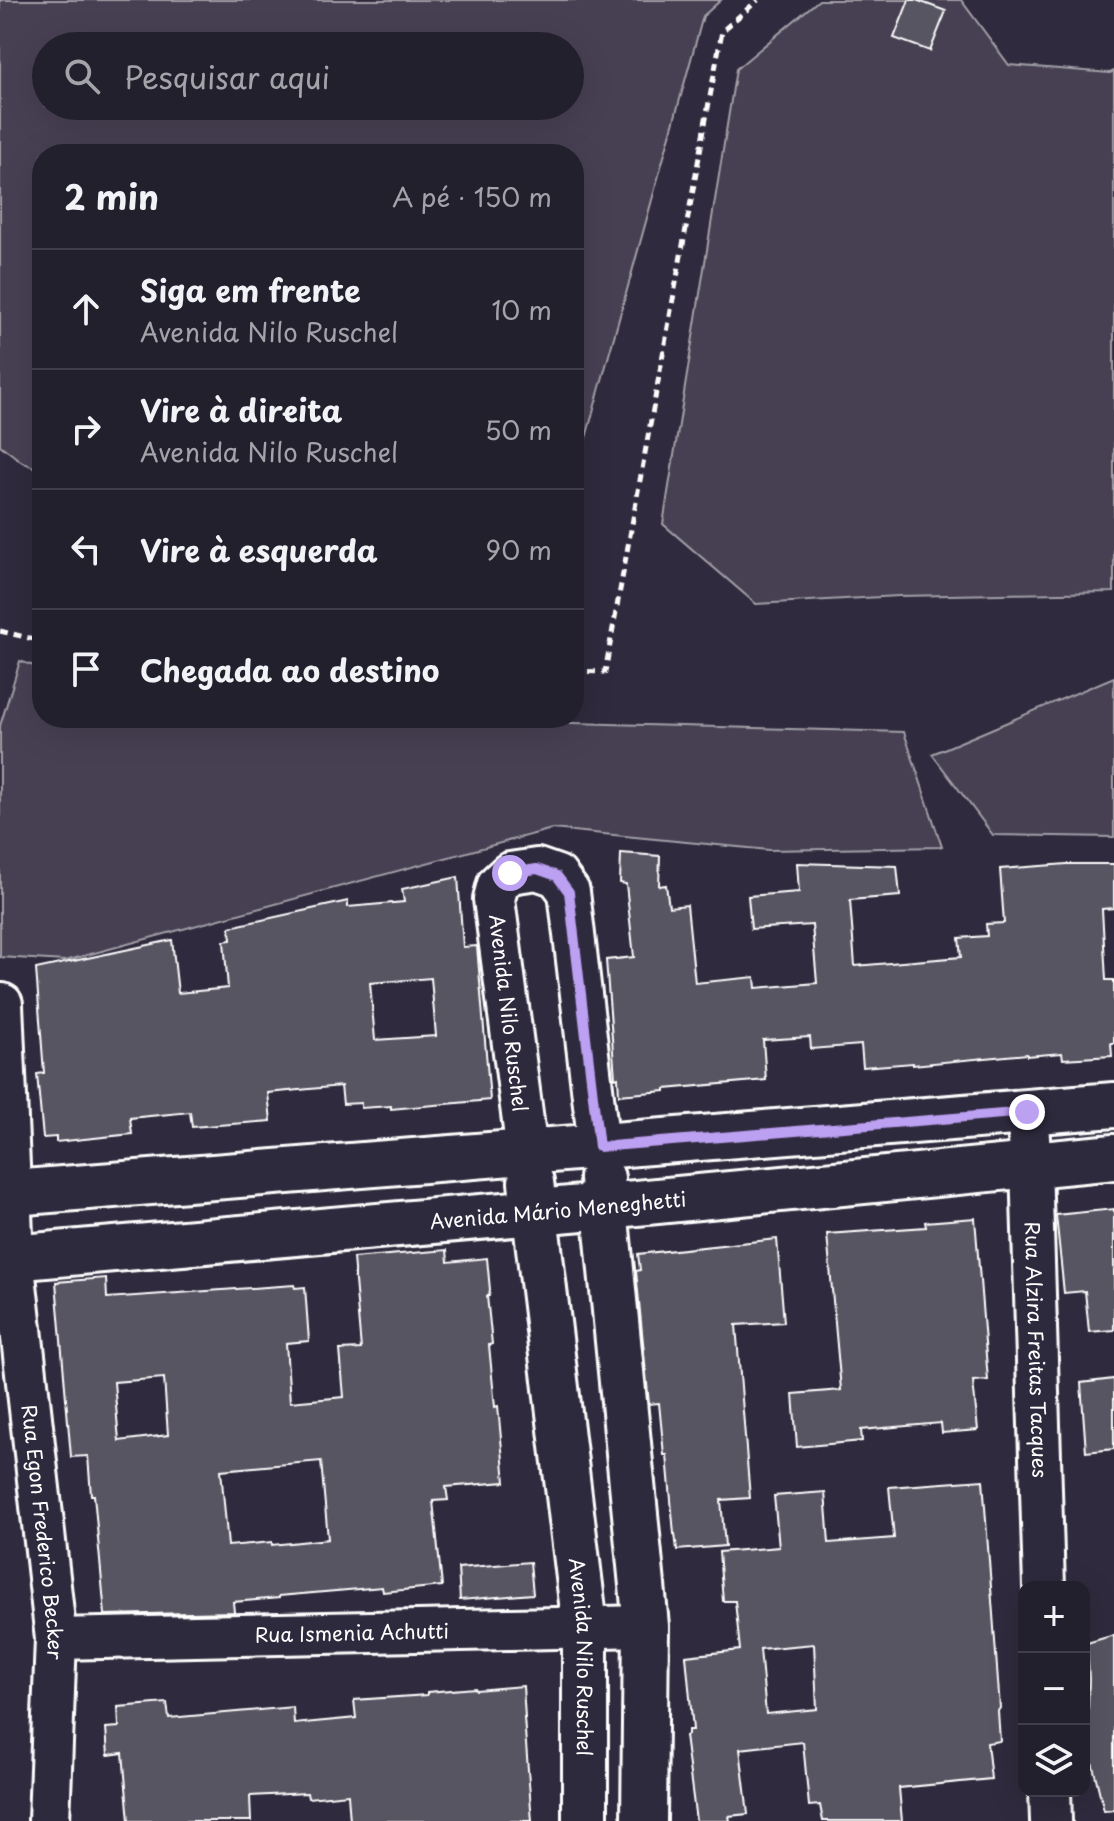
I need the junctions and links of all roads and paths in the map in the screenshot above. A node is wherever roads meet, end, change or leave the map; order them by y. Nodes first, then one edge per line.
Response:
1 (758, 0) edge
2 (0, 631) edge
3 (32, 639) edge
4 (584, 671) edge
5 (2, 1004) edge
6 (1114, 1105) edge
7 (1027, 1112) junction
8 (599, 1147) junction
9 (527, 1152) junction
10 (1114, 1157) edge
11 (1031, 1165) junction
12 (5, 1194) edge
13 (605, 1206) junction
14 (534, 1212) junction
15 (6, 1258) edge
16 (1044, 1581) edge
17 (646, 1626) junction
18 (585, 1627) junction
19 (56, 1639) junction
20 (1050, 1797) edge
21 (49, 1821) edge
22 (585, 1821) edge
23 (644, 1821) edge
24 (1051, 1821) edge

1 - 4 path
2 - 3 path
5 - 12 street, Rua Egon Frederico Becker
6 - 7 street
7 - 8 street
7 - 11 street, Rua Alzira Freitas Tacques
8 - 9 street
8 - 9 street, Avenida Nilo Ruschel
8 - 13 street, Avenida Nilo Ruschel
9 - 12 street
9 - 14 street, Avenida Nilo Ruschel
10 - 11 street, Avenida Mário Meneghetti
11 - 13 street, Avenida Mário Meneghetti
11 - 16 street, Rua Alzira Freitas Tacques
12 - 15 street, Rua Egon Frederico Becker
13 - 14 street, Avenida Mário Meneghetti
13 - 17 street, Avenida Nilo Ruschel
14 - 15 street, Avenida Mário Meneghetti
14 - 18 street, Avenida Nilo Ruschel
15 - 19 street, Rua Egon Frederico Becker
17 - 18 street, Rua Ismenia Achutti
17 - 23 street, Avenida Nilo Ruschel
18 - 19 street, Rua Ismenia Achutti
18 - 22 street, Avenida Nilo Ruschel
19 - 21 street, Rua Egon Frederico Becker
20 - 24 street

